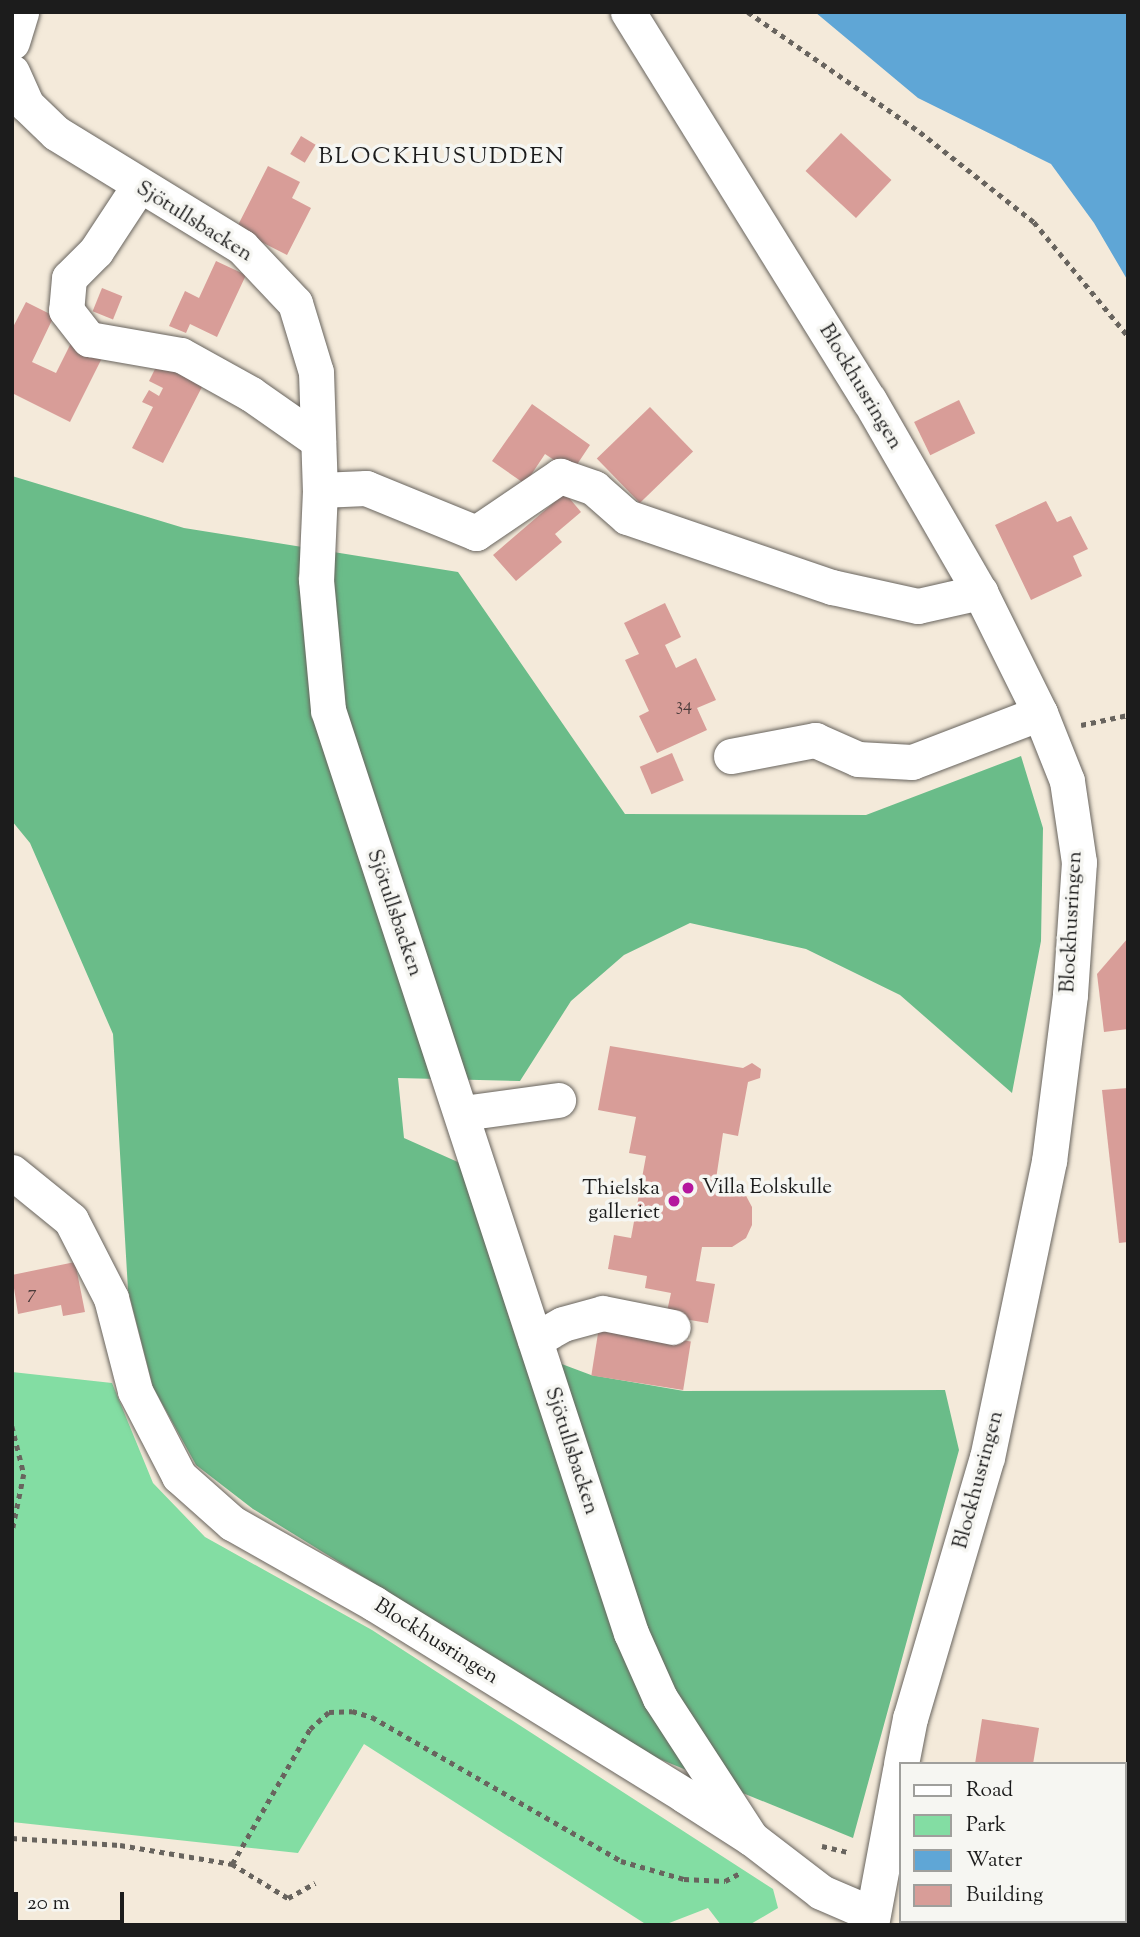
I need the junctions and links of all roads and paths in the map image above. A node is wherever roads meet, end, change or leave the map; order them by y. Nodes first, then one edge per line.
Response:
1 (21, 12) edge
2 (628, 12) edge
3 (748, 12) edge
4 (12, 43) edge
5 (12, 72) edge
6 (138, 187) junction
7 (1128, 335) edge
8 (318, 441) junction
9 (320, 490) junction
10 (980, 592) junction
11 (1128, 715) edge
12 (1044, 723) junction
13 (732, 756) dead end
14 (558, 1100) dead end
15 (463, 1113) junction
16 (12, 1172) edge
17 (673, 1327) dead end
18 (536, 1340) junction
19 (12, 1426) edge
20 (12, 1533) edge
21 (901, 1762) edge
22 (898, 1781) edge
23 (12, 1838) edge
24 (761, 1847) junction
25 (883, 1860) junction
26 (232, 1864) junction
27 (315, 1883) dead end
28 (871, 1919) edge

1 - 4 street
2 - 10 street, Blockhusringen
3 - 7 path
5 - 6 street, Sjötullsbacken
6 - 8 street, Sjötullsbacken
6 - 8 street
8 - 9 street, Sjötullsbacken
9 - 10 street
9 - 15 street, Sjötullsbacken
10 - 12 street, Blockhusringen
11 - 12 path
12 - 13 street
12 - 21 street, Blockhusringen
14 - 15 street
15 - 18 street, Sjötullsbacken
16 - 24 street, Blockhusringen
17 - 18 street
18 - 24 street, Sjötullsbacken
19 - 20 path
22 - 25 street, Blockhusringen
23 - 26 path
24 - 25 path
24 - 26 path
24 - 28 street, Blockhusringen
25 - 28 street, Blockhusringen
26 - 27 path

